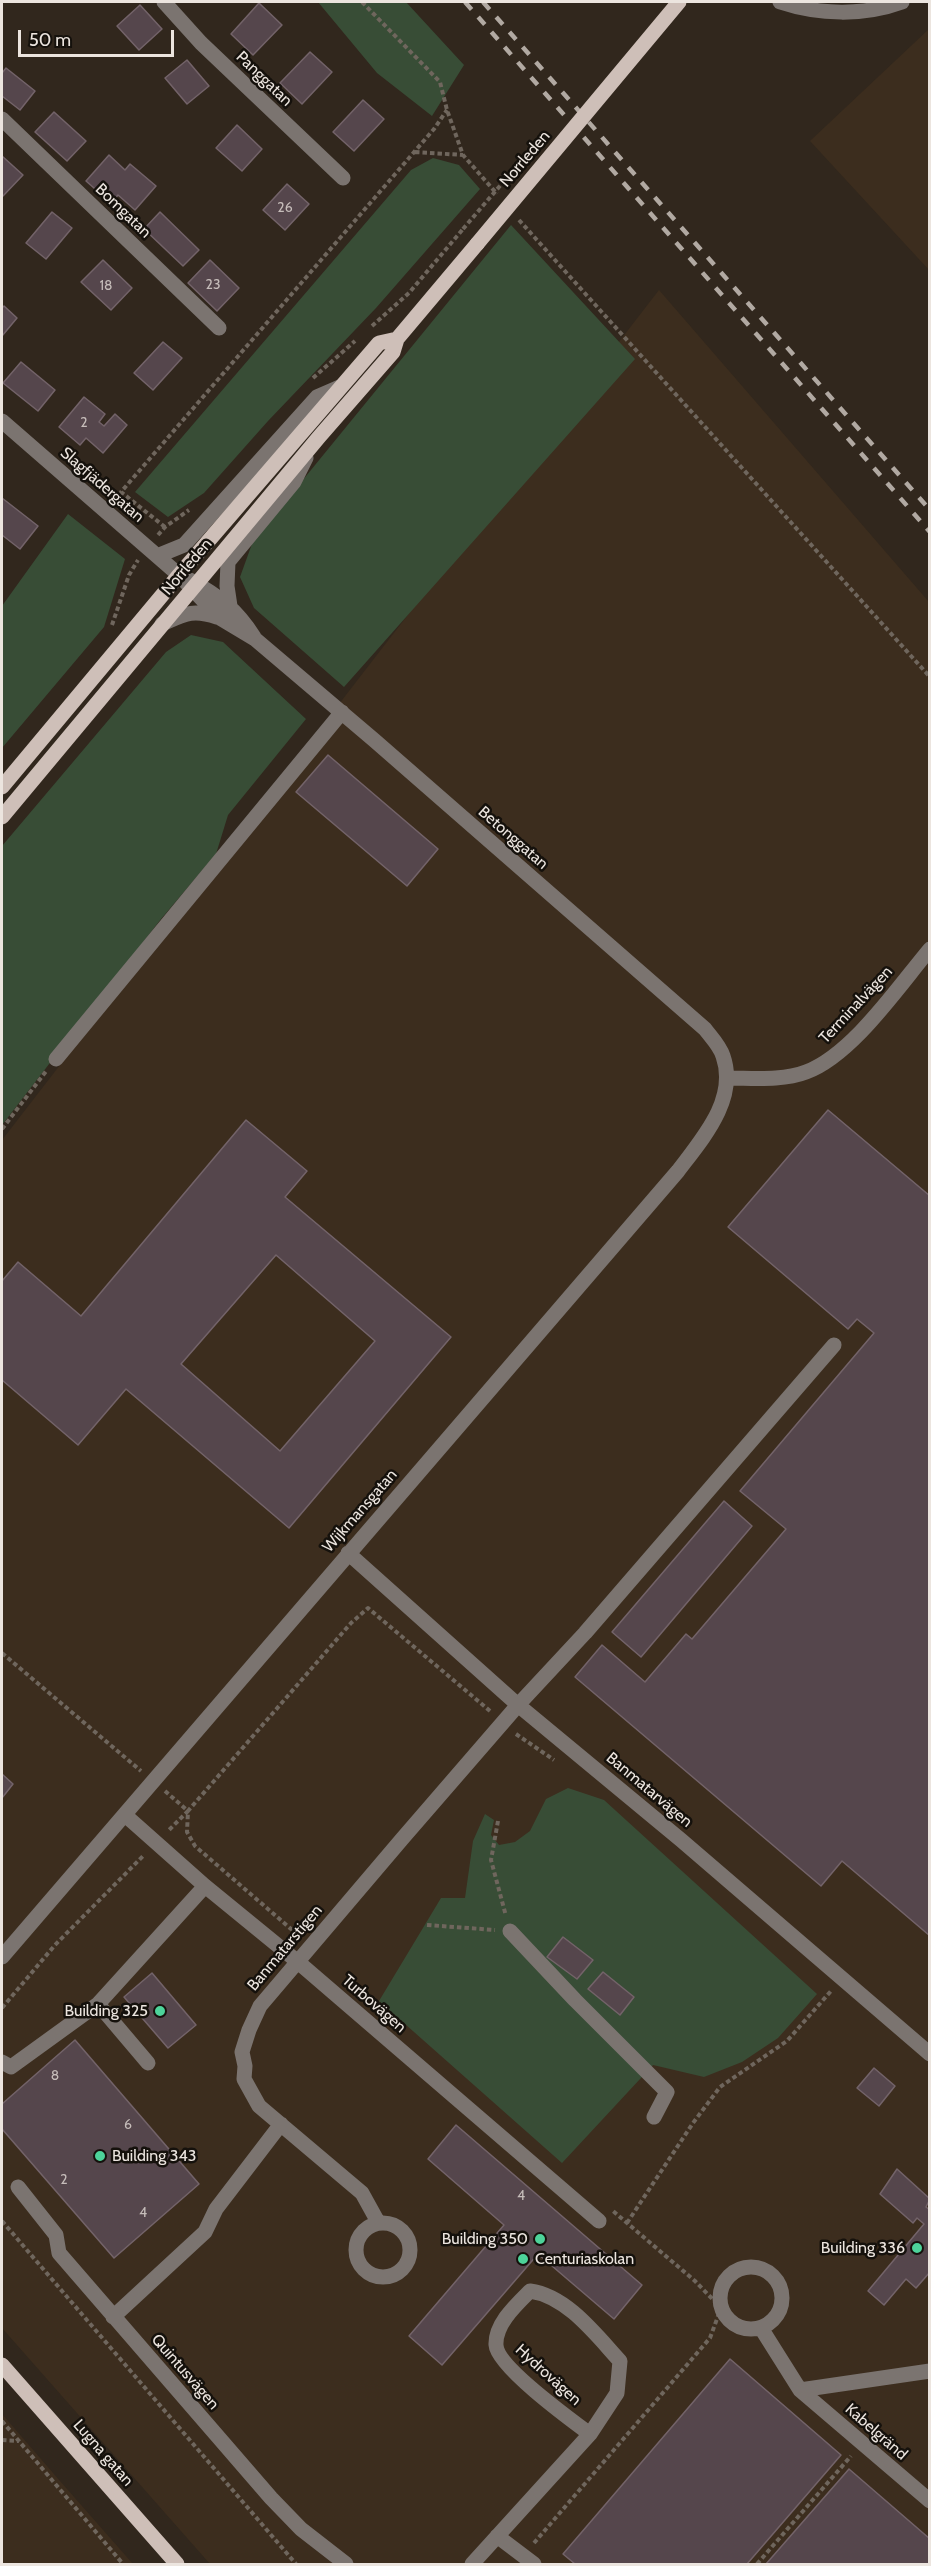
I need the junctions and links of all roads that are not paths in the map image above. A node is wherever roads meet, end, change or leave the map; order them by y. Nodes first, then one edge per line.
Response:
1 (164, 2) edge
2 (679, 2) edge
3 (780, 2) edge
4 (902, 2) edge
5 (2, 119) edge
6 (343, 178) dead end
7 (219, 328) dead end
8 (397, 339) junction
9 (340, 387) junction
10 (2, 422) edge
11 (315, 443) junction
12 (157, 555) junction
13 (179, 574) junction
14 (194, 587) junction
15 (225, 612) junction
16 (162, 624) junction
17 (342, 712) junction
18 (2, 787) edge
19 (2, 817) edge
20 (930, 949) edge
21 (56, 1059) road end
22 (728, 1078) junction
23 (834, 1344) dead end
24 (348, 1553) junction
25 (518, 1705) junction
26 (125, 1815) junction
27 (205, 1886) junction
28 (510, 1931) road end
29 (2, 1957) edge
30 (298, 1962) junction
31 (98, 2004) junction
32 (930, 2054) edge
33 (2, 2062) edge
34 (148, 2062) dead end
35 (654, 2118) dead end
36 (281, 2124) junction
37 (18, 2187) dead end
38 (378, 2222) dead end
39 (599, 2222) dead end
40 (113, 2317) junction
41 (761, 2328) junction
42 (2, 2365) edge
43 (930, 2371) edge
44 (800, 2390) junction
45 (590, 2434) junction
46 (930, 2501) edge
47 (497, 2536) junction
48 (528, 2560) edge
49 (177, 2565) edge
50 (346, 2565) edge
51 (472, 2565) edge

1 - 6 street, Panggatan
2 - 8 main road, Norrleden, bridge
3 - 4 street
5 - 7 street, Bomgatan
8 - 9 main road, Norrleden
8 - 11 main road, Norrleden
9 - 12 street
9 - 13 main road, Norrleden
10 - 12 street, Slagfjädergatan
11 - 14 main road, Norrleden
11 - 15 street
12 - 13 street, Slagfjädergatan
13 - 14 street, Betonggatan
13 - 18 main road, Norrleden
14 - 15 street, Betonggatan
14 - 16 main road, Norrleden
15 - 16 street, Betonggatan
15 - 17 street, Betonggatan
16 - 19 main road, Norrleden
17 - 21 street
17 - 22 street, Betonggatan
20 - 22 street, Terminalvägen
22 - 24 street, Wijkmansgatan
23 - 25 street, Banmatarstigen
24 - 25 street, Banmatarvägen
24 - 26 street, Wijkmansgatan
25 - 30 street, Banmatarstigen
25 - 32 street, Banmatarvägen
26 - 27 street, Turbovägen
26 - 29 street, Wijkmansgatan
27 - 30 street, Turbovägen
27 - 31 street
28 - 35 street
30 - 36 street, Banmatarstigen
30 - 39 street, Turbovägen
31 - 33 street
31 - 34 street
36 - 38 street, Banmatarstigen
36 - 40 street
37 - 40 street, Quintusvägen
40 - 50 street, Quintusvägen
41 - 41 street
41 - 44 street, Kabelgränd
42 - 49 main road, Lugna gatan
43 - 44 street, Kabelgränd
44 - 46 street, Kabelgränd
45 - 45 street, Hydrovägen
45 - 47 street, Hydrovägen
47 - 48 street
47 - 51 street, Hydrovägen

